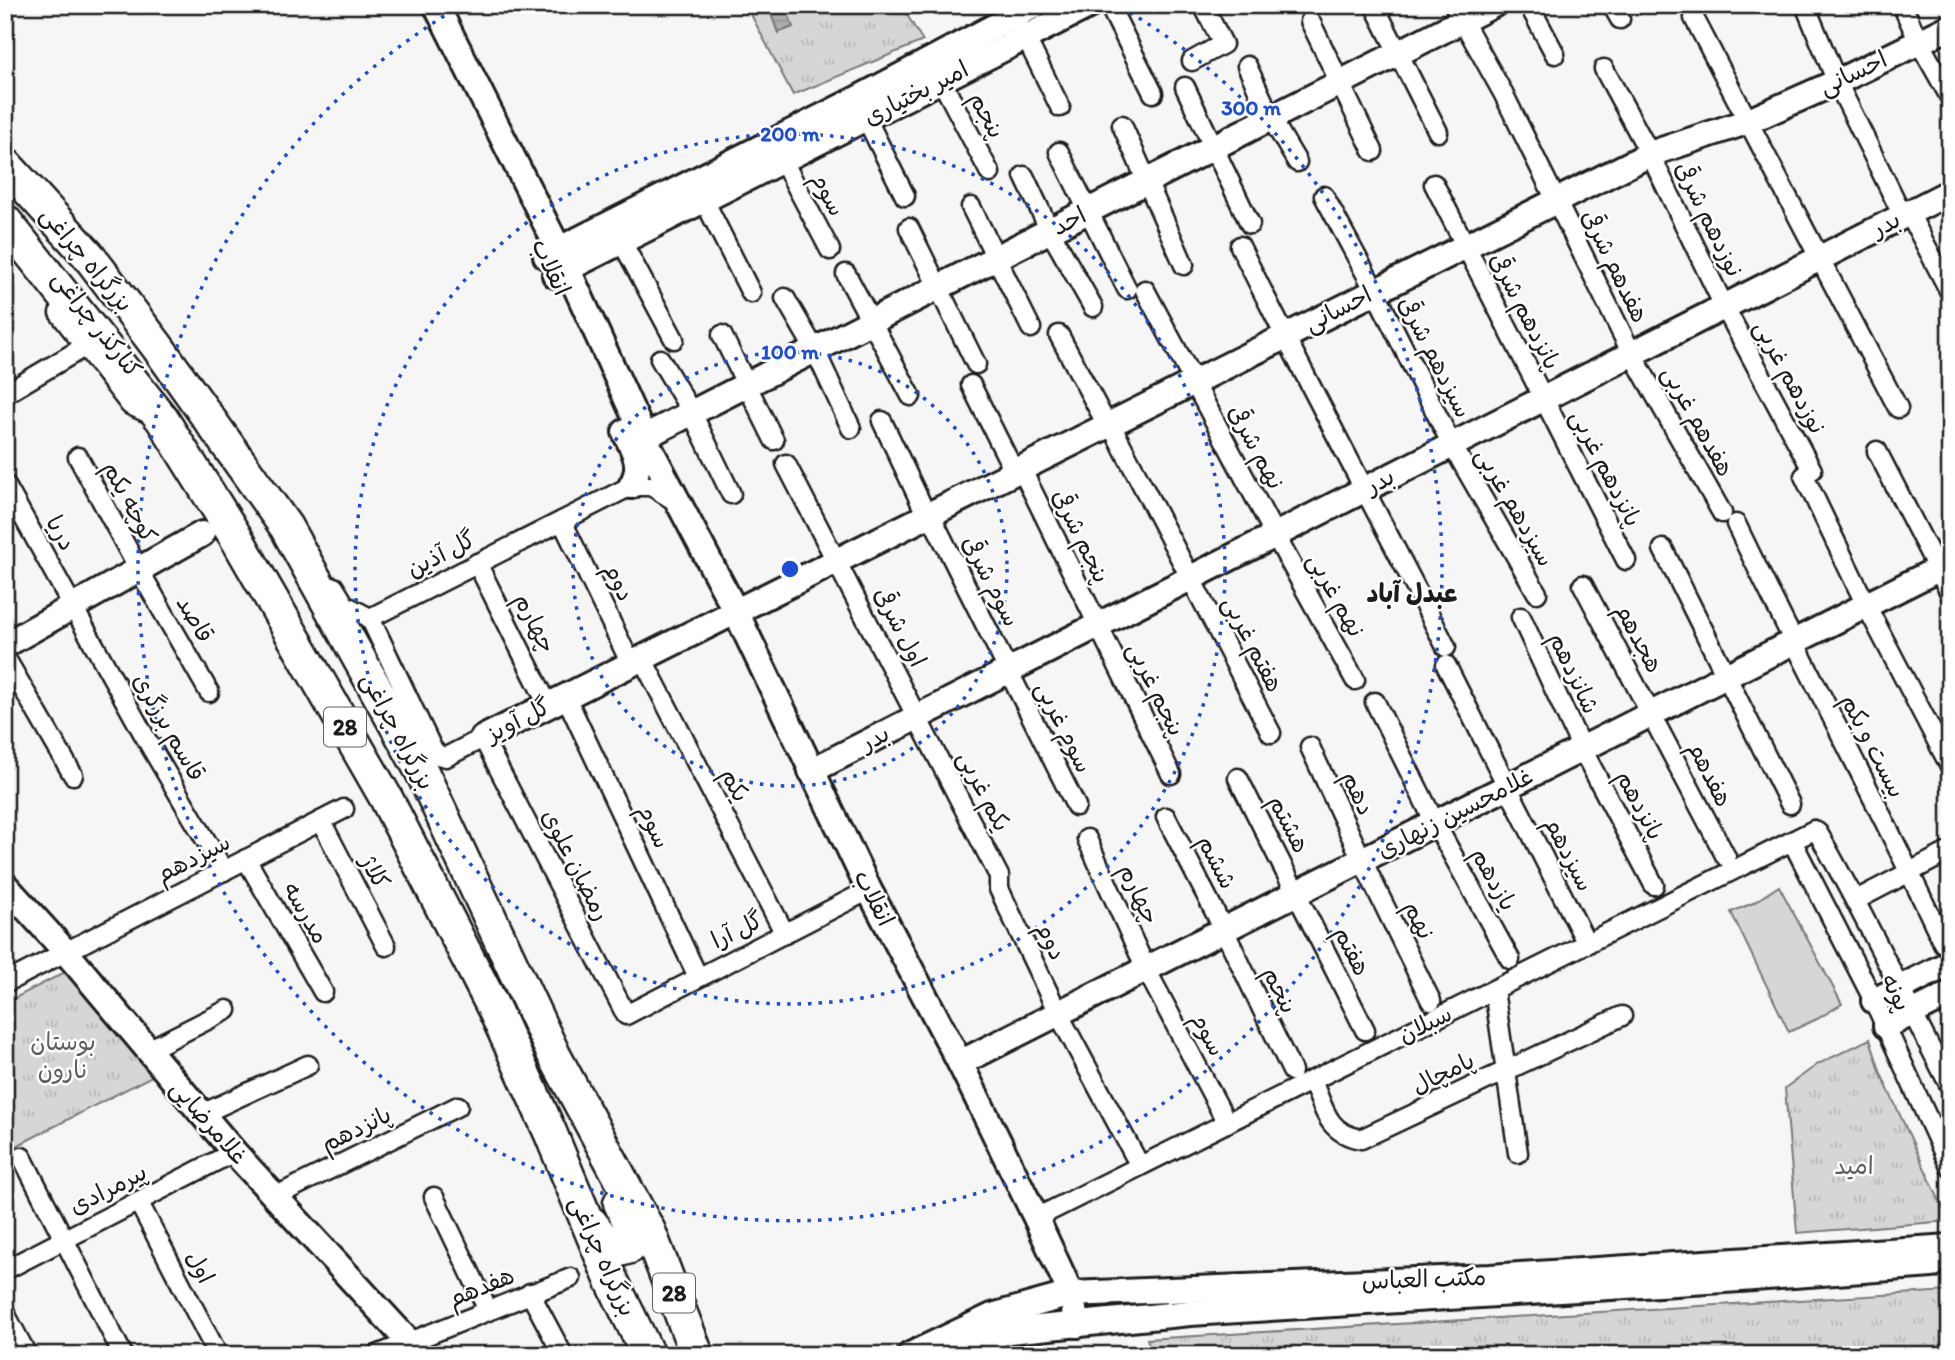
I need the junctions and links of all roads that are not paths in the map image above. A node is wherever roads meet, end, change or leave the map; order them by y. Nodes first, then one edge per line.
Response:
1 (421, 5) edge
2 (436, 5) edge
3 (1090, 5) edge
4 (1109, 5) edge
5 (1203, 5) edge
6 (1374, 5) edge
7 (1493, 5) edge
8 (1529, 5) edge
9 (1805, 5) edge
10 (1902, 5) edge
11 (1459, 13) edge
12 (1694, 18) dead end
13 (1025, 20) edge
14 (1310, 21) dead end
15 (1950, 27) edge
16 (1919, 42) junction
17 (1398, 54) junction
18 (1555, 54) dead end
19 (1192, 61) dead end
20 (1247, 66) dead end
21 (1604, 69) dead end
22 (941, 80) junction
23 (1837, 82) junction
24 (1340, 83) junction
25 (1185, 87) dead end
26 (1153, 93) dead end
27 (1950, 97) edge
28 (1060, 107) dead end
29 (866, 118) junction
30 (1271, 118) junction
31 (1749, 121) junction
32 (1122, 125) dead end
33 (1438, 132) dead end
34 (1212, 148) junction
35 (788, 150) junction
36 (1373, 151) dead end
37 (1059, 152) dead end
38 (1650, 153) junction
39 (1297, 162) dead end
40 (5, 164) edge
41 (990, 173) dead end
42 (1024, 176) dead end
43 (1147, 181) junction
44 (1434, 184) dead end
45 (1950, 192) edge
46 (905, 196) dead end
47 (1324, 196) dead end
48 (704, 200) junction
49 (1555, 200) junction
50 (971, 206) dead end
51 (1087, 212) junction
52 (1906, 214) junction
53 (5, 221) edge
54 (1250, 224) dead end
55 (909, 228) dead end
56 (1050, 231) junction
57 (622, 242) junction
58 (5, 244) edge
59 (1240, 246) dead end
60 (1464, 246) junction
61 (830, 250) dead end
62 (995, 259) junction
63 (1818, 259) junction
64 (557, 262) junction
65 (1184, 265) dead end
66 (846, 274) dead end
67 (940, 287) junction
68 (1127, 289) dead end
69 (1146, 290) dead end
70 (1375, 290) junction
71 (1950, 292) edge
72 (751, 293) dead end
73 (785, 298) dead end
74 (1724, 306) junction
75 (1093, 307) dead end
76 (872, 321) junction
77 (1031, 328) dead end
78 (722, 335) dead end
79 (1059, 335) dead end
80 (1284, 336) junction
81 (674, 339) dead end
82 (815, 350) junction
83 (77, 351) junction
84 (1632, 354) junction
85 (660, 359) dead end
86 (976, 364) dead end
87 (1194, 381) junction
88 (971, 385) dead end
89 (748, 386) junction
90 (5, 394) edge
91 (911, 396) dead end
92 (1543, 399) junction
93 (1898, 408) dead end
94 (692, 413) junction
95 (162, 419) junction
96 (882, 421) dead end
97 (1109, 424) junction
98 (851, 428) dead end
99 (644, 437) junction
100 (774, 440) dead end
101 (1452, 445) junction
102 (1877, 451) dead end
103 (78, 457) dead end
104 (786, 464) dead end
105 (1018, 470) junction
106 (5, 484) edge
107 (631, 486) junction
108 (1366, 489) junction
109 (731, 494) dead end
110 (678, 502) junction
111 (928, 515) junction
112 (562, 521) junction
113 (293, 533) junction
114 (202, 534) dead end
115 (1275, 535) junction
116 (1663, 549) dead end
117 (838, 560) junction
118 (1626, 560) dead end
119 (477, 563) junction
120 (1944, 566) edge
121 (139, 570) junction
122 (1191, 578) junction
123 (1583, 585) dead end
124 (1537, 593) dead end
125 (1950, 593) edge
126 (1866, 606) junction
127 (74, 607) junction
128 (736, 611) junction
129 (1521, 617) dead end
130 (370, 618) junction
131 (1097, 625) junction
132 (1793, 643) junction
133 (5, 645) edge
134 (5, 657) edge
135 (637, 661) junction
136 (1008, 670) junction
137 (1726, 677) junction
138 (1355, 680) dead end
139 (209, 692) dead end
140 (557, 701) junction
141 (1375, 702) dead end
142 (1652, 714) junction
143 (918, 716) junction
144 (1271, 733) dead end
145 (483, 738) junction
146 (1310, 747) dead end
147 (1582, 749) junction
148 (1950, 766) edge
149 (811, 771) junction
150 (1171, 774) dead end
151 (73, 775) dead end
152 (1238, 778) dead end
153 (1508, 786) junction
154 (1790, 804) dead end
155 (1076, 806) dead end
156 (344, 809) dead end
157 (1166, 817) dead end
158 (321, 821) junction
159 (1435, 823) junction
160 (1814, 830) joint
161 (1087, 839) dead end
162 (1792, 841) junction
163 (1950, 852) edge
164 (1726, 857) dead end
165 (246, 859) junction
166 (1362, 860) junction
167 (224, 870) junction
168 (1910, 872) junction
169 (5, 885) edge
170 (1654, 885) dead end
171 (999, 889) joint
172 (869, 890) junction
173 (1296, 893) junction
174 (1856, 900) junction
175 (1224, 930) junction
176 (785, 934) junction
177 (1587, 943) junction
178 (386, 946) dead end
179 (65, 951) junction
180 (1947, 953) edge
181 (1510, 959) dead end
182 (1146, 969) junction
183 (698, 977) junction
184 (5, 983) edge
185 (1899, 989) junction
186 (1494, 990) junction
187 (323, 992) dead end
188 (1950, 994) edge
189 (1432, 1001) dead end
190 (1874, 1001) junction
191 (227, 1010) dead end
192 (1058, 1013) junction
193 (1912, 1013) junction
194 (626, 1015) joint
195 (1622, 1016) dead end
196 (1886, 1026) junction
197 (1365, 1030) dead end
198 (148, 1050) junction
199 (960, 1063) junction
200 (308, 1065) dead end
201 (1505, 1070) junction
202 (1292, 1071) dead end
203 (1312, 1080) junction
204 (1950, 1086) edge
205 (458, 1107) dead end
206 (202, 1114) junction
207 (590, 1122) junction
208 (1227, 1123) junction
209 (234, 1152) junction
210 (1518, 1153) dead end
211 (22, 1157) dead end
212 (1140, 1166) junction
213 (1950, 1167) edge
214 (276, 1196) junction
215 (433, 1197) dead end
216 (138, 1201) junction
217 (582, 1210) junction
218 (1035, 1218) junction
219 (65, 1239) junction
220 (1950, 1247) edge
221 (1950, 1264) edge
222 (5, 1270) edge
223 (572, 1278) dead end
224 (1490, 1286) junction
225 (530, 1293) junction
226 (1072, 1294) junction
227 (488, 1310) junction
228 (5, 1313) edge
229 (686, 1322) junction
230 (1077, 1325) junction
231 (414, 1348) edge
232 (27, 1355) edge
233 (123, 1355) edge
234 (218, 1355) edge
235 (377, 1355) edge
236 (563, 1355) edge
237 (648, 1355) edge
238 (697, 1355) edge
239 (704, 1355) edge
240 (910, 1355) edge
241 (946, 1355) edge

1 - 64 street, انقلاب
2 - 64 street, انقلاب
3 - 13 street, امیر بختیاری
4 - 26 street
5 - 19 street
6 - 17 street
7 - 11 street, احد
8 - 18 street
9 - 23 street
10 - 16 street
11 - 17 street, احد
11 - 49 street
12 - 31 street
13 - 22 street, امیر بختیاری
13 - 28 street
13 - 35 street, امیر بختیاری
14 - 24 street
15 - 16 street, احسانی
16 - 23 street, احسانی
16 - 27 street
17 - 24 street, احد
17 - 33 street
20 - 30 street
21 - 38 street, نوزدهم شرقی
22 - 29 street, امیر بختیاری
22 - 41 street, پنجم
23 - 31 street, احسانی
23 - 52 street
24 - 30 street, احد
24 - 36 street
25 - 34 street
29 - 35 street, امیر بختیاری
29 - 46 street
30 - 34 street, احد
30 - 39 street
31 - 38 street, احسانی
31 - 63 street
32 - 43 street
34 - 43 street, احد
34 - 54 street
35 - 48 street, امیر بختیاری
35 - 61 street, سوم
35 - 64 street, امیر بختیاری
37 - 51 street
38 - 49 street, احسانی
38 - 74 street, نوزدهم شرقی
40 - 113 highway, بزرگراه چراغی / 28
42 - 56 street
43 - 51 street, احد
43 - 65 street
44 - 60 street
45 - 52 street, بدر
47 - 70 street, سیزدهم شرقی
48 - 57 street, امیر بختیاری
48 - 72 street
49 - 60 street, احسانی
49 - 84 street, هفدهم شرقی
50 - 62 street
51 - 56 street, احد
51 - 68 street
52 - 63 street, بدر
52 - 71 street
53 - 95 highway, بزرگراه چراغی / 28
55 - 67 street
56 - 62 street, احد
56 - 75 street
57 - 64 street, امیر بختیاری
57 - 81 street
58 - 83 street, کنارکذر چراغی
59 - 80 street, سیزدهم
60 - 70 street, احسانی
60 - 92 street, پانزدهم شرقی
62 - 67 street, احد
62 - 77 street
63 - 74 street, بدر
63 - 93 street
64 - 99 street, انقلاب
64 - 107 street, انقلاب
66 - 76 street
67 - 76 street, احد
67 - 86 street
69 - 87 street
70 - 80 street, احسانی
70 - 101 street, سیزدهم شرقی
73 - 82 street
74 - 84 street, بدر
74 - 126 street, نوزدهم غربی
76 - 82 street, احد
76 - 91 street
78 - 89 street
79 - 97 street
80 - 87 street, احسانی
80 - 108 street, سیزدهم
82 - 89 street, احد
82 - 98 street
83 - 90 street
83 - 95 street, کنارکذر چراغی
84 - 92 street, بدر
84 - 132 street, هفدهم غربی
85 - 94 street
87 - 97 street, احسانی
87 - 115 street, نهم شرقی
88 - 105 street
89 - 94 street, احد
89 - 100 street
92 - 101 street, بدر
92 - 118 street, پانزدهم غربی
94 - 99 street, احد
94 - 109 street
95 - 217 highway, بزرگراه چراغی / 28
96 - 111 street
97 - 105 street, احسانی
97 - 122 street, هفتم غربی
99 - 110 street, انقلاب
101 - 108 street, بدر
101 - 124 street, سیزدهم غربی
102 - 120 street
103 - 121 street, کوچه یکم
104 - 117 street
105 - 111 street, احسانی
105 - 131 street, پنجم شرقی
106 - 127 street, دریا
107 - 110 street
107 - 112 street, گل آذین
108 - 115 street, بدر
108 - 153 street, سیزدهم
110 - 128 street, انقلاب
111 - 117 street, احسانی
111 - 136 street, سوم شرقی
112 - 119 street, گل آذین
112 - 135 street, دوم
113 - 130 street
113 - 207 highway, بزرگراه چراغی / 28
114 - 121 street
115 - 122 street, بدر
115 - 138 street, نهم غربی
116 - 137 street
117 - 128 street, احسانی
117 - 143 street, اول شرقی
119 - 130 street, گل آذین
119 - 140 street, چهارم
120 - 125 street
120 - 126 street, غلامحسین زنهاری
121 - 127 street
121 - 139 street, قاصد
122 - 131 street, بدر
122 - 144 street, هفتم غربی
123 - 142 street, هجدهم
126 - 132 street, غلامحسین زنهاری
126 - 148 street, نوزدهم غربی
127 - 133 street
127 - 167 street, قاسم برزگری
128 - 135 street, گل آویز
128 - 149 street, انقلاب
129 - 147 street, شانزدهم
130 - 145 street, گل آویز
131 - 136 street, بدر
131 - 150 street, پنجم غربی
132 - 137 street, غلامحسین زنهاری
132 - 168 street, بیست و یکم
134 - 151 street
135 - 140 street, گل آویز
135 - 176 street, یکم
136 - 143 street, بدر
136 - 155 street, سوم غربی
137 - 142 street, غلامحسین زنهاری
137 - 154 street
140 - 145 street, گل آویز
140 - 183 street, سوم
141 - 159 street, یازدهم
142 - 147 street, غلامحسین زنهاری
142 - 164 street, هفدهم
143 - 149 street, بدر
143 - 171 street, یکم غربی
145 - 194 street, رمضان علوی
146 - 166 street, دهم
147 - 153 street, غلامحسین زنهاری
147 - 170 street, پانزدهم
149 - 172 street, انقلاب
152 - 173 street, هشتم
153 - 159 street, غلامحسین زنهاری
153 - 177 street, سیزدهم
156 - 158 street, سیزدهم
157 - 175 street, ششم
158 - 165 street, سیزدهم
158 - 178 street, کلاژ
159 - 166 street, غلامحسین زنهاری
159 - 181 street, یازدهم
160 - 162 street, سبلان
160 - 174 street, پونه
161 - 182 street, چهارم
162 - 177 street, سبلان
162 - 190 street, پونه
163 - 168 street
165 - 167 street, سیزدهم
165 - 187 street, مدرسه
166 - 173 street, غلامحسین زنهاری
166 - 189 street, نهم
167 - 179 street, سیزدهم
168 - 174 street
168 - 180 street
169 - 179 street, غلامرضایی
171 - 192 street, دوم
172 - 176 street, گل آرا
172 - 199 street, انقلاب
173 - 175 street, غلامحسین زنهاری
173 - 197 street, هفتم
174 - 185 street, پونه
175 - 182 street, غلامحسین زنهاری
175 - 202 street, پنجم
176 - 183 street, گل آرا
177 - 186 street, سبلان
179 - 184 street, سیزدهم
179 - 198 street, غلامرضایی
180 - 185 street
182 - 192 street, غلامحسین زنهاری
182 - 208 street, سوم
183 - 194 street, گل آرا
185 - 190 street
185 - 193 street, پونه
186 - 201 street
186 - 203 street, سبلان
188 - 193 street
190 - 196 street, پونه
191 - 198 street
192 - 199 street, غلامحسین زنهاری
192 - 212 street
193 - 196 street
193 - 204 street, پونه
195 - 201 street, پامچال
196 - 213 street, پونه
198 - 206 street, غلامرضایی
199 - 218 street, انقلاب
200 - 206 street
201 - 203 street, پامچال
201 - 210 street
203 - 208 street, سبلان
205 - 214 street, پانزدهم
206 - 209 street, غلامرضایی
207 - 217 highway
207 - 229 highway, بزرگراه چراغی / 28
208 - 212 street, سبلان
209 - 214 street, غلامرضایی
209 - 216 street, پیرمرادی
211 - 219 street
212 - 218 street, سبلان
214 - 231 street, غلامرضایی
215 - 227 street
216 - 219 street, پیرمرادی
216 - 234 street, اول
217 - 237 highway, بزرگراه چراغی / 28
218 - 226 street, انقلاب
219 - 222 street, پیرمرادی
219 - 233 street
220 - 224 street, مکتب العباس
221 - 224 street, مکتب العباس
223 - 225 street, هفدهم
224 - 226 street, مکتب العباس
224 - 230 street, مکتب العباس
225 - 227 street, هفدهم
225 - 236 street
226 - 230 street, انقلاب
226 - 240 street, مکتب العباس
227 - 231 street, هفدهم
228 - 232 street
229 - 238 highway, بزرگراه چراغی / 28
229 - 239 highway
230 - 241 street, مکتب العباس
231 - 235 street, هفدهم

